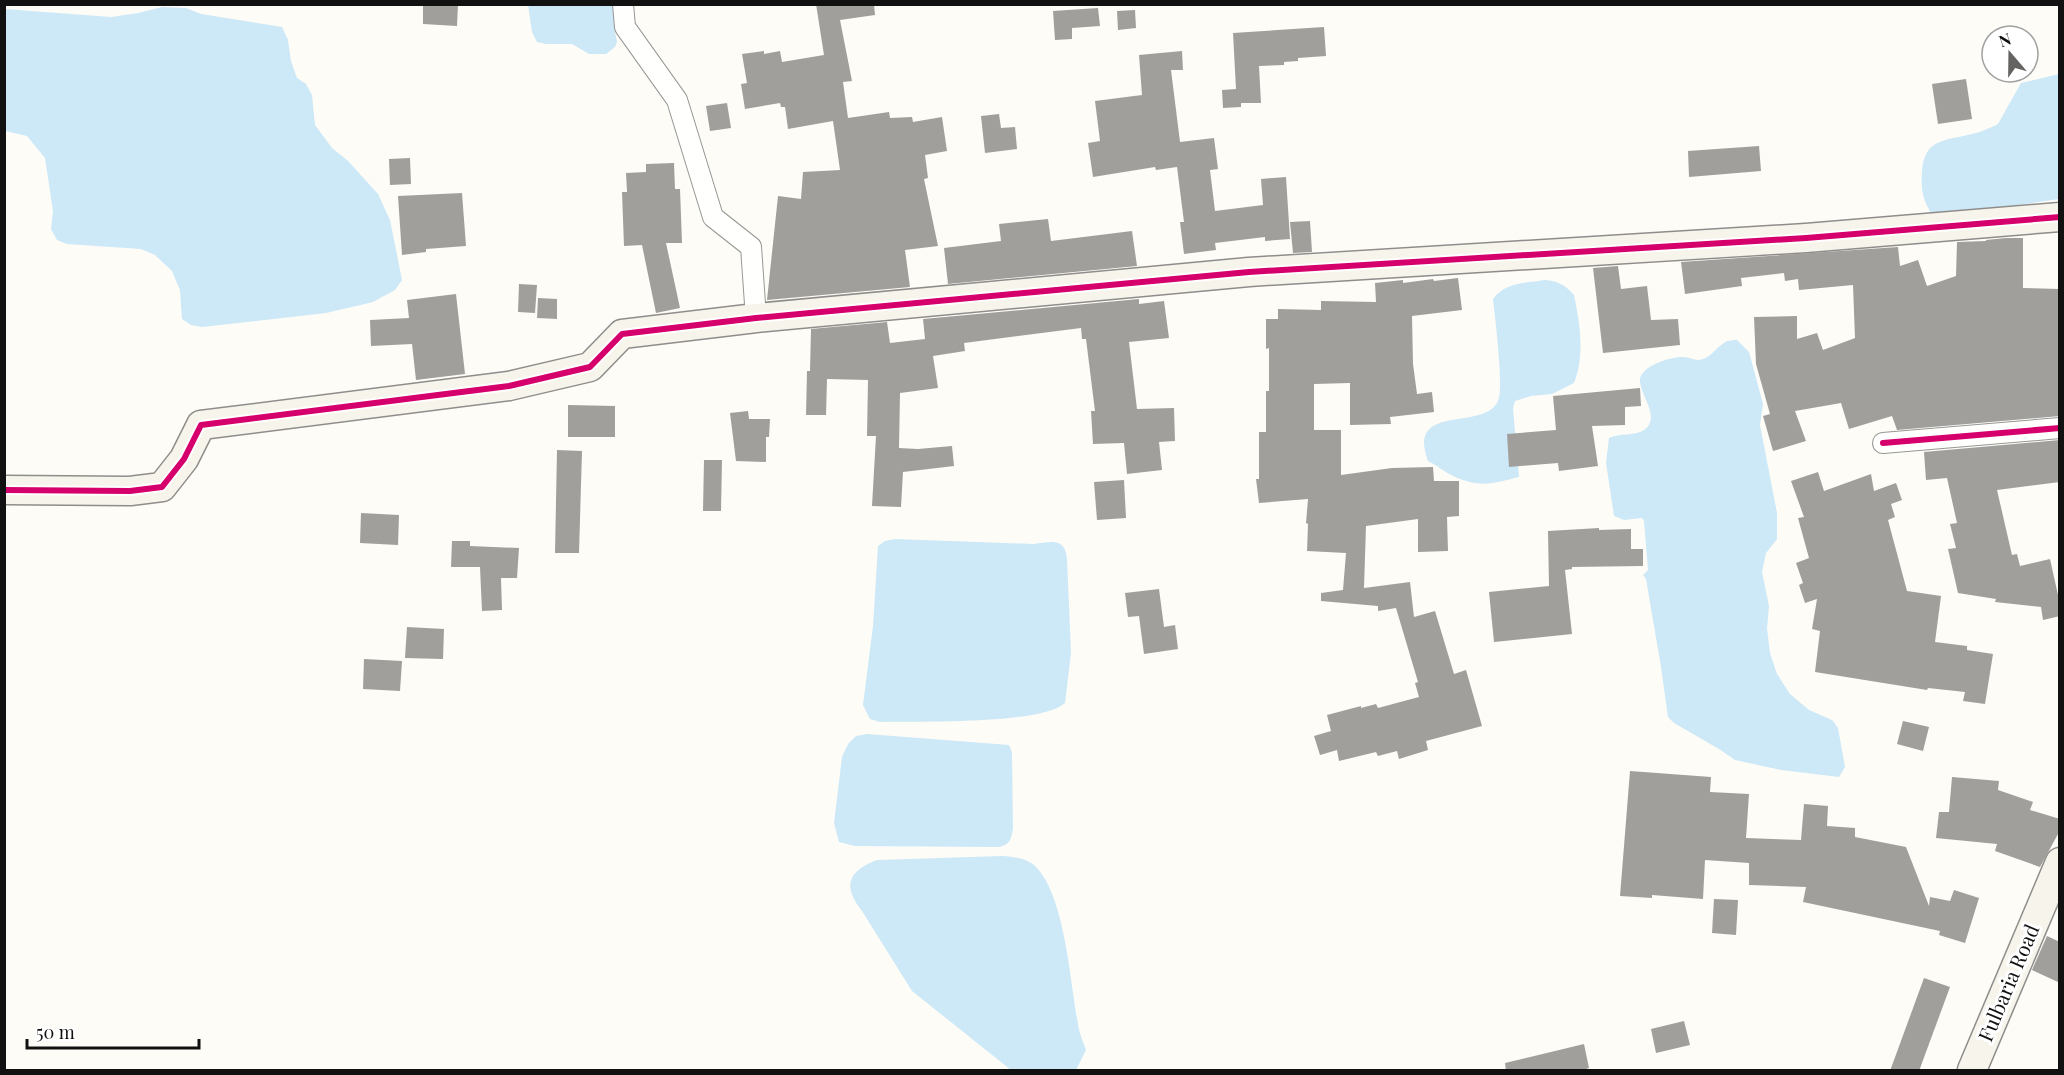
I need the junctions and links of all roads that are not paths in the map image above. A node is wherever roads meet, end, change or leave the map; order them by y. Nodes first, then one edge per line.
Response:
1 (623, 4) edge
2 (2060, 217) edge
3 (756, 318) junction
4 (2060, 428) edge
5 (1883, 443) dead end
6 (4, 490) edge
7 (2060, 862) edge
8 (1972, 1071) edge

1 - 3 street
2 - 3 street
3 - 6 street
4 - 5 street
7 - 8 street, Fulbaria Road

